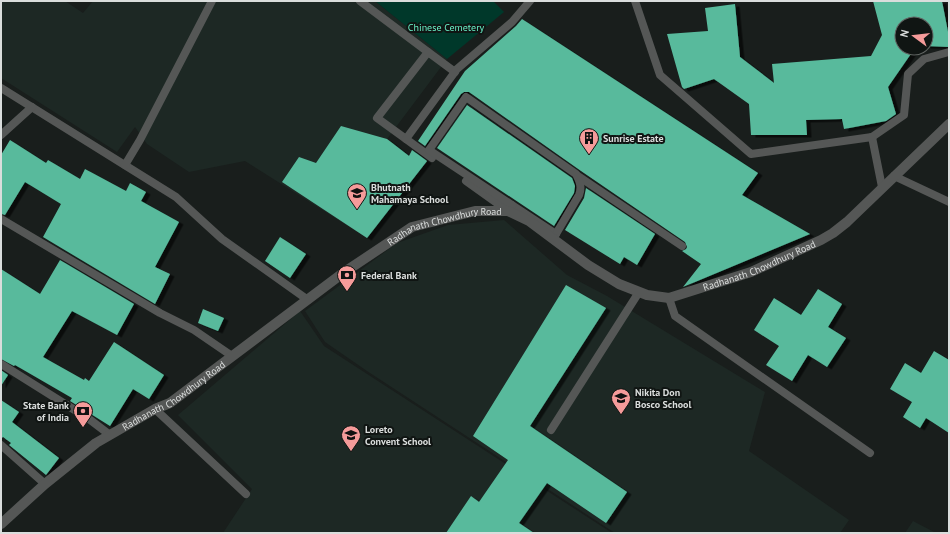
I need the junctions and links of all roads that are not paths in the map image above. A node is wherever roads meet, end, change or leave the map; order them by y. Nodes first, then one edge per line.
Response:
1 (212, 1) edge
2 (360, 1) edge
3 (530, 1) edge
4 (635, 1) edge
5 (428, 52) junction
6 (949, 52) edge
7 (455, 72) junction
8 (1, 88) edge
9 (32, 107) junction
10 (949, 124) edge
11 (1, 135) edge
12 (872, 137) junction
13 (406, 139) junction
14 (125, 165) junction
15 (576, 174) junction
16 (894, 176) junction
17 (882, 187) junction
18 (949, 202) edge
19 (510, 208) junction
20 (1, 219) edge
21 (555, 237) junction
22 (682, 246) dead end
23 (639, 292) junction
24 (669, 298) junction
25 (308, 300) junction
26 (232, 356) junction
27 (1, 364) edge
28 (155, 409) junction
29 (551, 430) dead end
30 (110, 435) junction
31 (1, 445) edge
32 (870, 453) dead end
33 (45, 484) junction
34 (246, 494) dead end
35 (1, 524) edge

1 - 14 lane
2 - 5 lane
3 - 7 lane
4 - 12 lane
5 - 7 lane
5 - 13 lane
6 - 12 lane
7 - 13 lane
8 - 9 lane
9 - 11 lane
9 - 14 lane
10 - 16 street, Radhanath Chowdhury Road
12 - 17 lane
13 - 19 lane
14 - 25 lane
15 - 19 lane
15 - 21 lane
15 - 22 lane
16 - 17 street, Radhanath Chowdhury Road
16 - 18 lane
17 - 24 street, Radhanath Chowdhury Road
19 - 21 street, Radhanath Chowdhury Road
19 - 25 street, Radhanath Chowdhury Road
20 - 26 lane
21 - 23 street, Radhanath Chowdhury Road
23 - 24 street, Radhanath Chowdhury Road
23 - 29 lane
24 - 32 lane
25 - 26 street, Radhanath Chowdhury Road
26 - 28 street, Radhanath Chowdhury Road
27 - 30 lane
28 - 30 street, Radhanath Chowdhury Road
28 - 34 lane
30 - 33 street, Radhanath Chowdhury Road
31 - 33 lane
33 - 35 street, Radhanath Chowdhury Road

